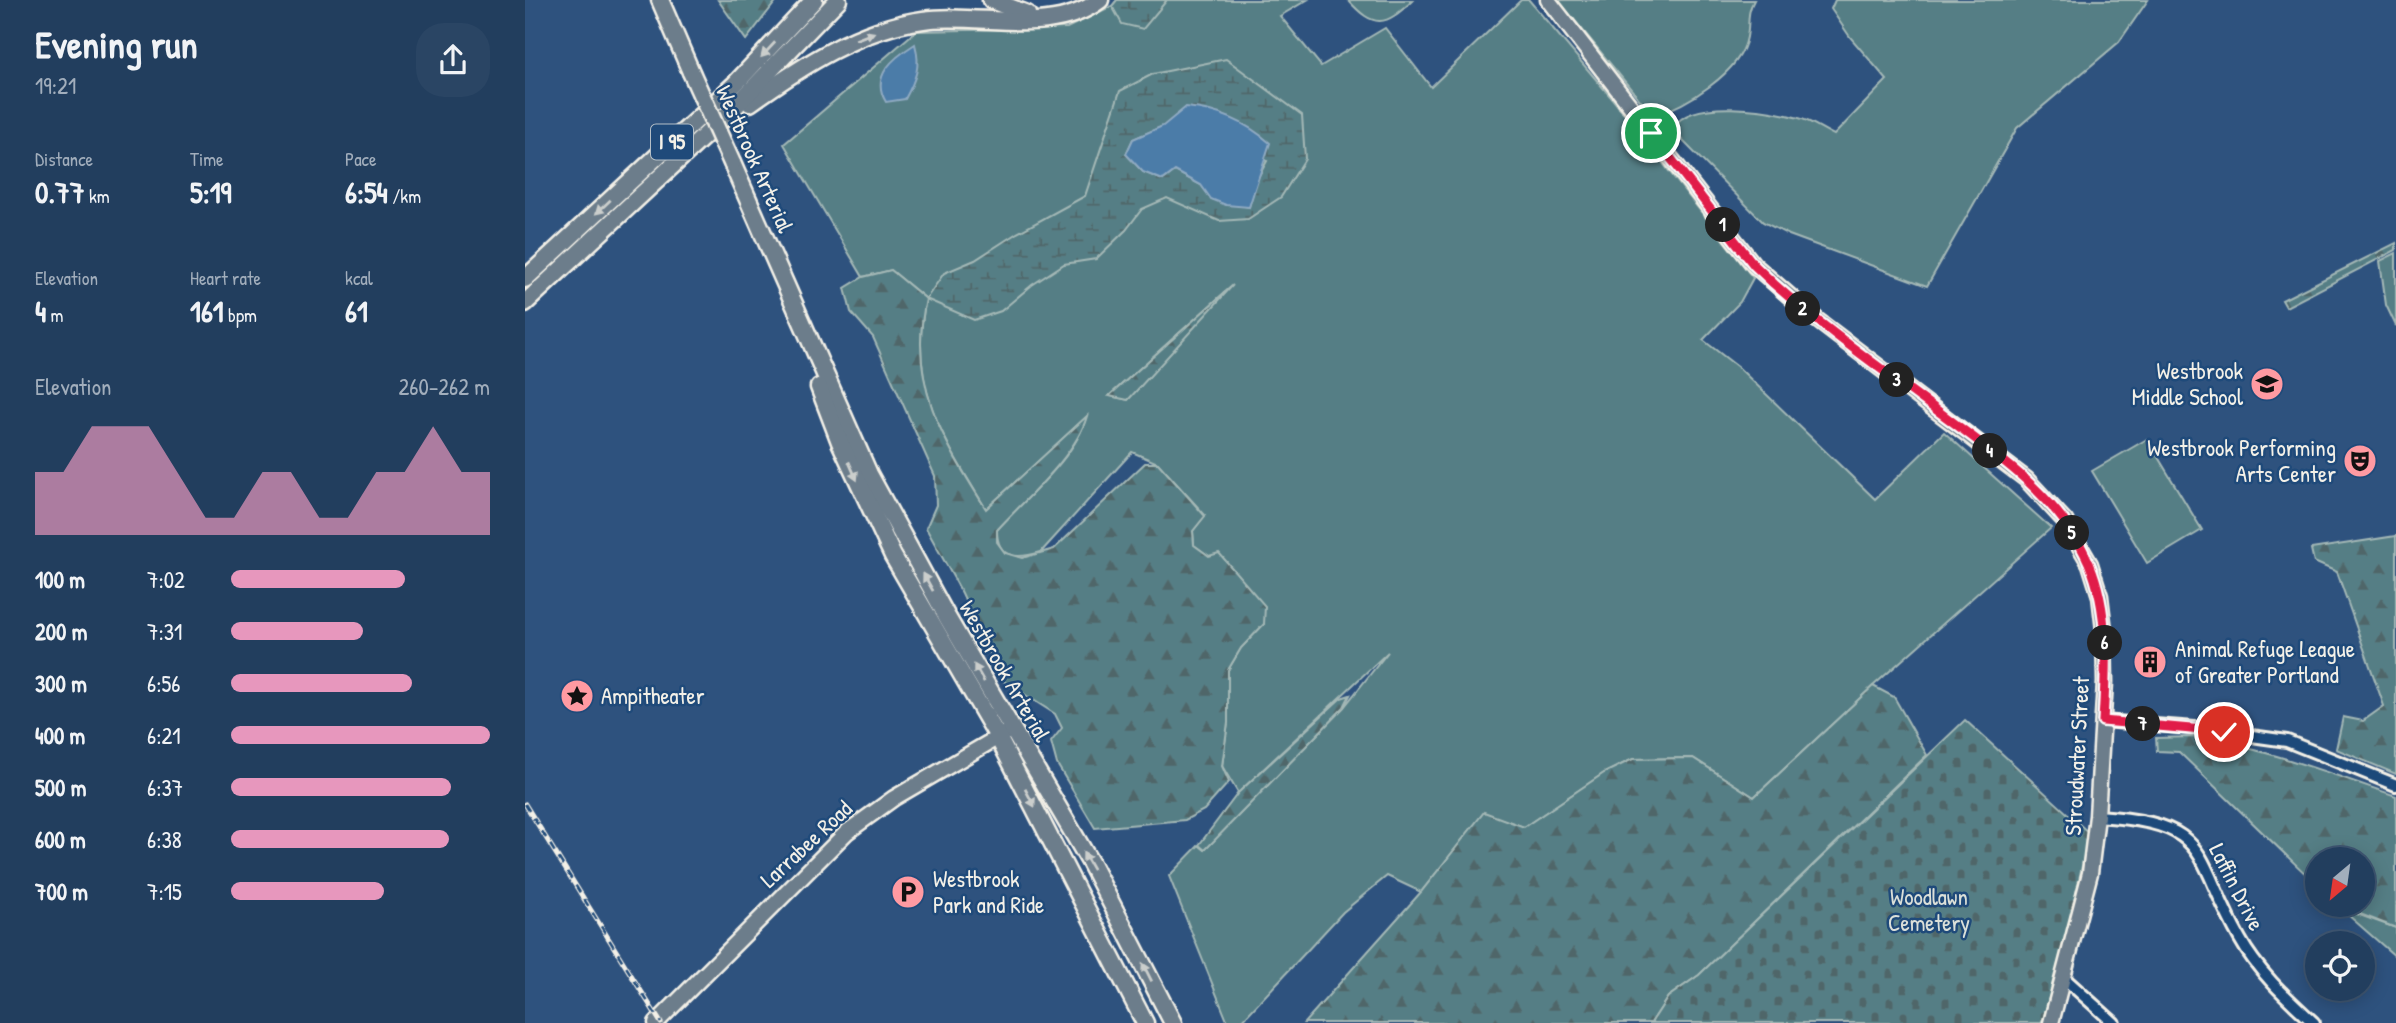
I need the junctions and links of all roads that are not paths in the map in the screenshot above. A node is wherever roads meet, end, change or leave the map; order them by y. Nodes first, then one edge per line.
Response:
1 (660, 0) edge
2 (812, 0) edge
3 (838, 0) edge
4 (991, 0) edge
5 (1090, 0) edge
6 (1100, 0) edge
7 (1548, 0) edge
8 (729, 113) junction
9 (525, 279) edge
10 (525, 303) edge
11 (2103, 721) junction
12 (1005, 733) junction
13 (2396, 785) edge
14 (2097, 816) junction
15 (2064, 978) junction
16 (656, 1023) edge
17 (1145, 1023) edge
18 (1173, 1023) edge
19 (2051, 1023) edge
20 (2115, 1023) edge
21 (2314, 1023) edge

1 - 12 highway, Westbrook Arterial, bridge
2 -> 9 highway, I 95
3 - 8 highway, I 95
4 - 5 highway
8 -> 6 highway
7 - 11 main road, Stroudwater Street
8 - 10 highway, I 95
11 - 13 street
11 - 14 main road, Stroudwater Street
12 - 16 main road, Larrabee Road
12 -> 17 highway, Westbrook Arterial
18 -> 12 highway, Westbrook Arterial
14 - 15 main road, Stroudwater Street
14 - 21 street, Laffin Drive
15 - 19 main road, Stroudwater Street
15 - 20 street

